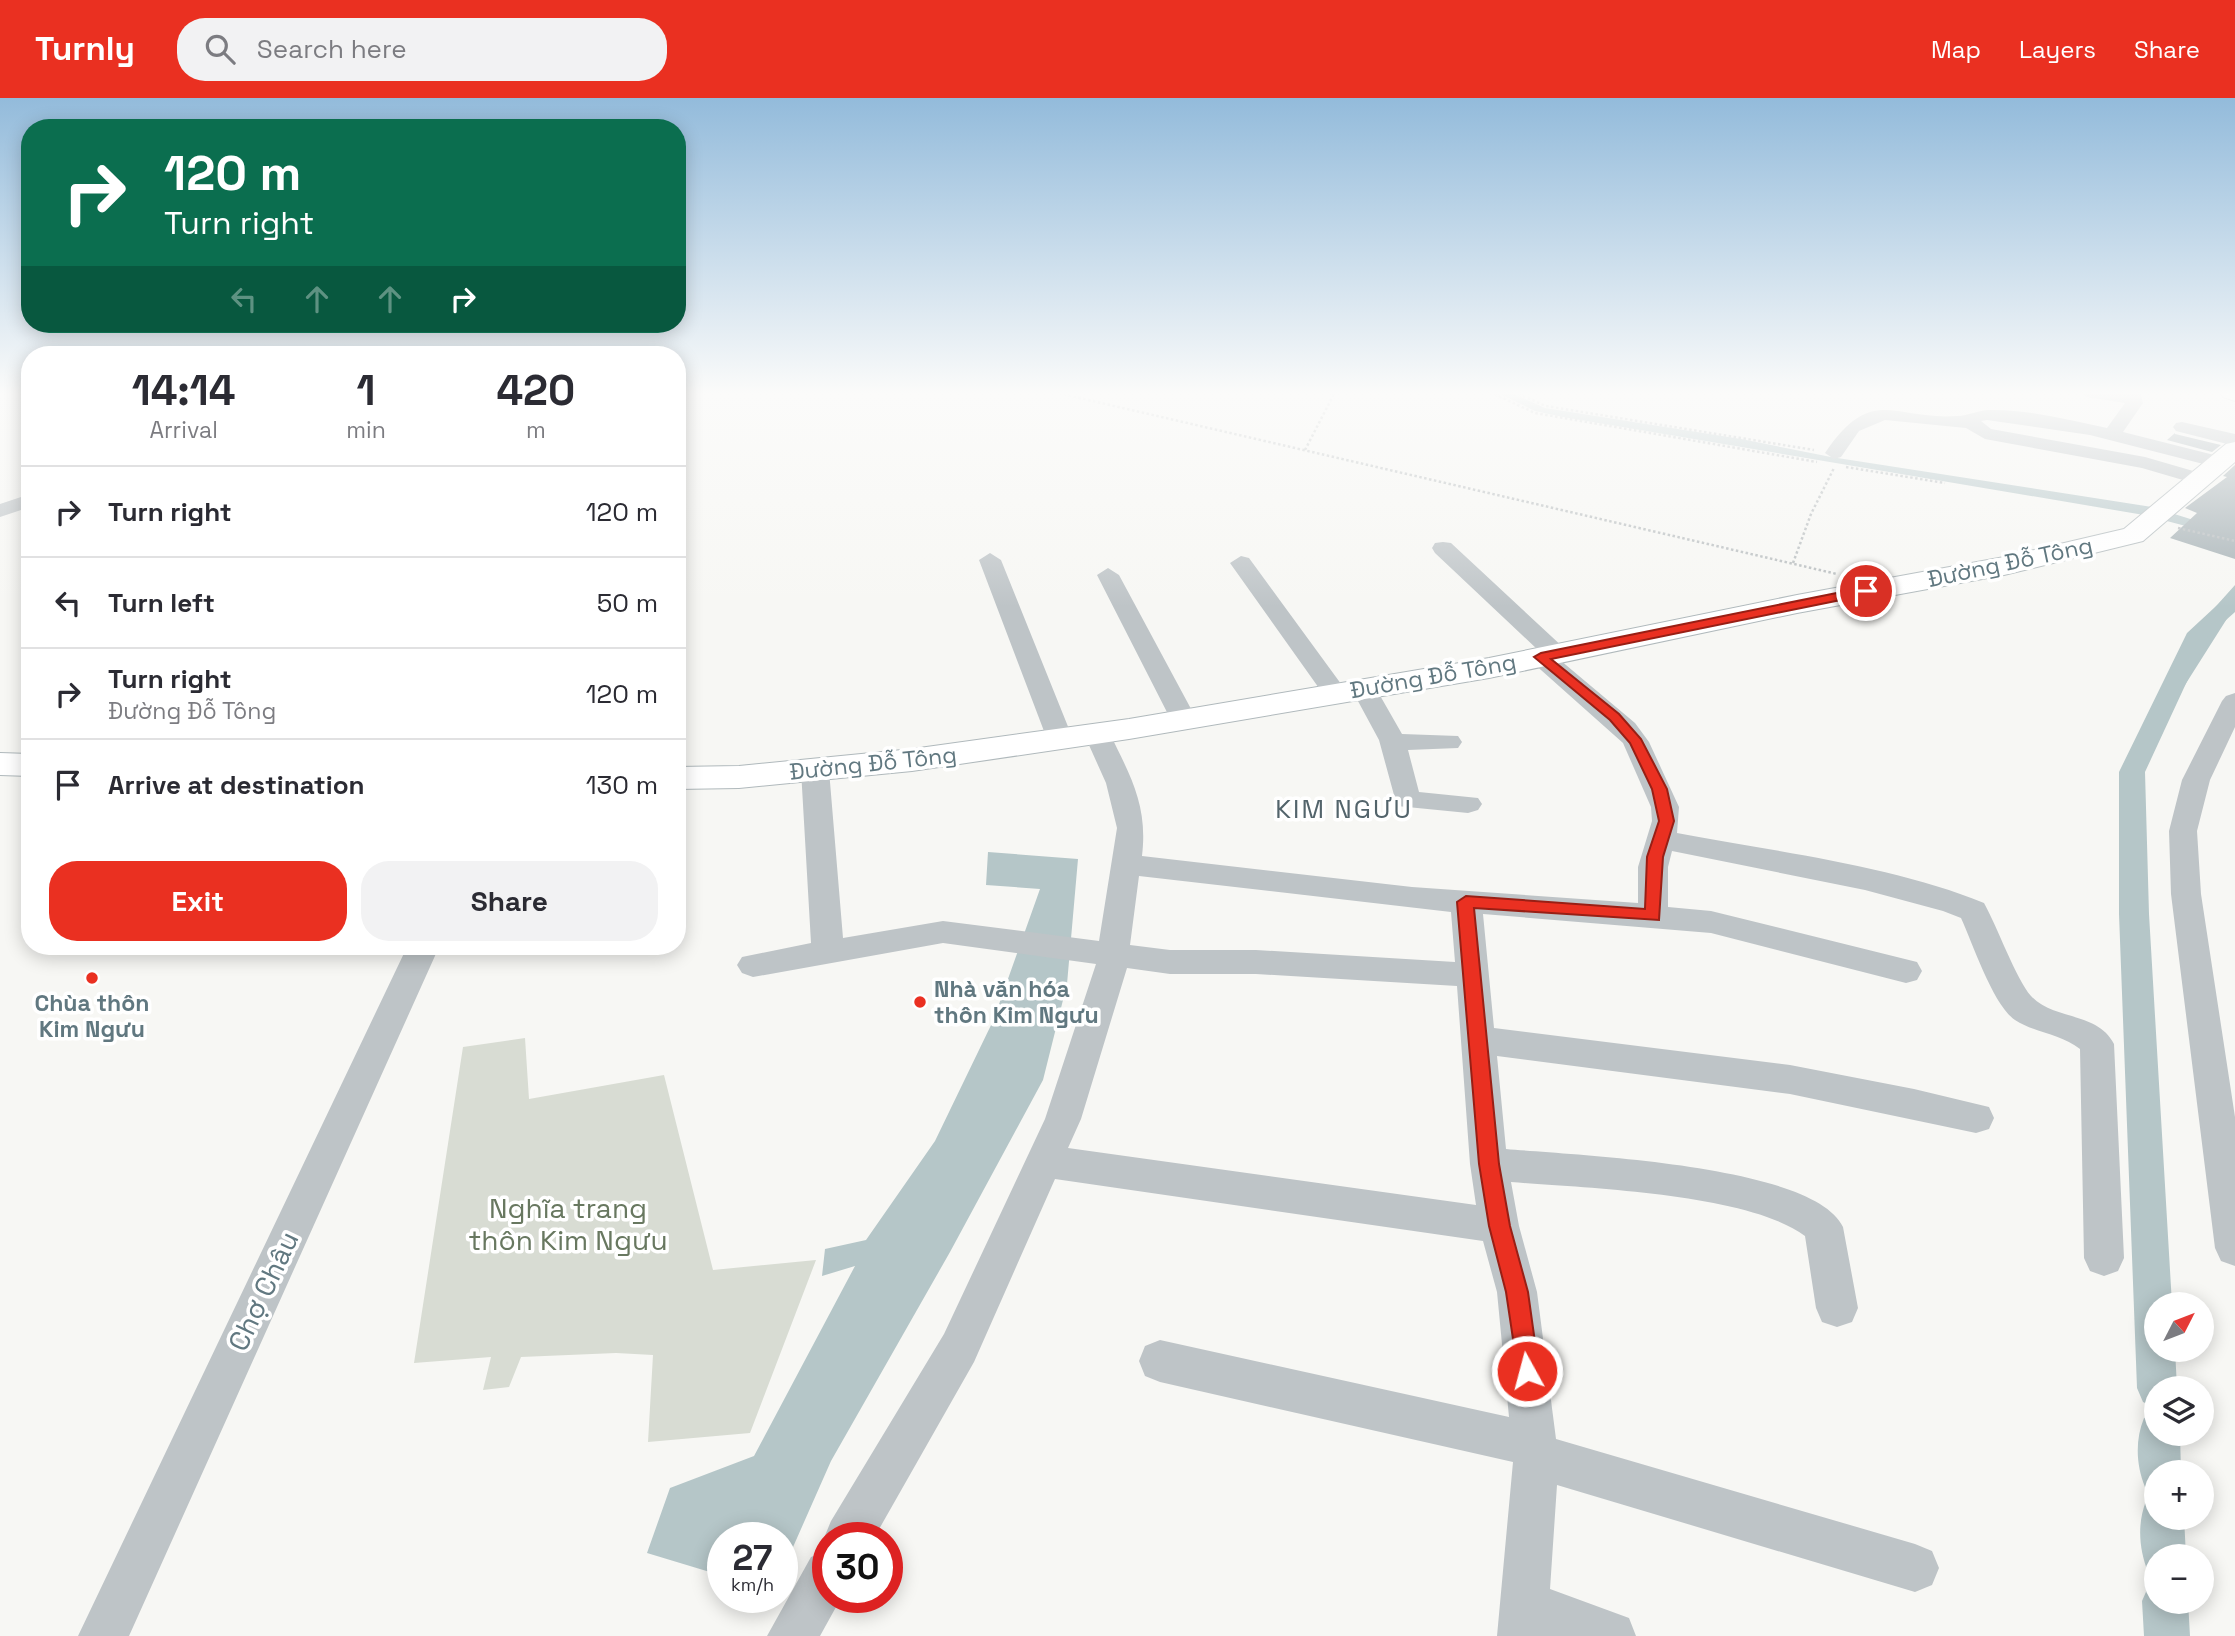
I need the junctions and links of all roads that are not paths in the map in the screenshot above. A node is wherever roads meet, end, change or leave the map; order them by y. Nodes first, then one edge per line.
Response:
1 (2217, 464) edge
2 (21, 503) edge
3 (0, 511) edge
4 (1443, 548) dead end
5 (990, 560) dead end
6 (1241, 563) dead end
7 (1108, 575) dead end
8 (1548, 655) junction
9 (1350, 692) junction
10 (2235, 701) edge
11 (1184, 720) junction
12 (1097, 734) junction
13 (1060, 739) junction
14 (1392, 742) junction
15 (1448, 742) dead end
16 (0, 764) edge
17 (21, 765) edge
18 (815, 770) junction
19 (686, 778) edge
20 (1468, 804) dead end
21 (1660, 839) junction
22 (1127, 864) junction
23 (1466, 902) junction
24 (1653, 916) junction
25 (828, 952) junction
26 (1103, 954) junction
27 (419, 955) edge
28 (753, 965) dead end
29 (1906, 971) dead end
30 (1472, 975) junction
31 (1477, 1040) junction
32 (1976, 1118) dead end
33 (1044, 1161) junction
34 (1489, 1164) junction
35 (1499, 1226) junction
36 (2235, 1248) edge
37 (2104, 1258) dead end
38 (1837, 1308) dead end
39 (1160, 1362) dead end
40 (1536, 1450) junction
41 (857, 1522) edge
42 (1915, 1568) dead end
43 (812, 1602) edge
44 (1524, 1621) edge
45 (103, 1636) edge
46 (792, 1636) edge
47 (1611, 1636) edge

1 - 8 main road, Đường Đỗ Tông
2 - 3 street
4 - 8 street
5 - 13 street
6 - 9 street
7 - 11 street
8 - 9 main road, Đường Đỗ Tông
8 - 21 street
9 - 11 main road, Đường Đỗ Tông
9 - 14 street
10 - 36 street
11 - 12 main road, Đường Đỗ Tông
12 - 13 main road, Đường Đỗ Tông
12 - 22 street
13 - 18 main road, Đường Đỗ Tông
14 - 15 street
14 - 20 street
16 - 17 main road
18 - 19 main road, Đường Đỗ Tông
18 - 25 street
21 - 24 street
21 - 37 street
22 - 23 street
22 - 26 street
23 - 24 street
23 - 30 street
24 - 29 street
25 - 26 street
25 - 28 street
26 - 30 street
26 - 33 street
27 - 45 street, Chợ Châu
30 - 31 street
31 - 32 street
31 - 34 street
33 - 35 street
33 - 41 street
34 - 35 street
34 - 38 street
35 - 40 street
39 - 40 street
40 - 42 street
40 - 44 street
43 - 46 street
44 - 47 street

